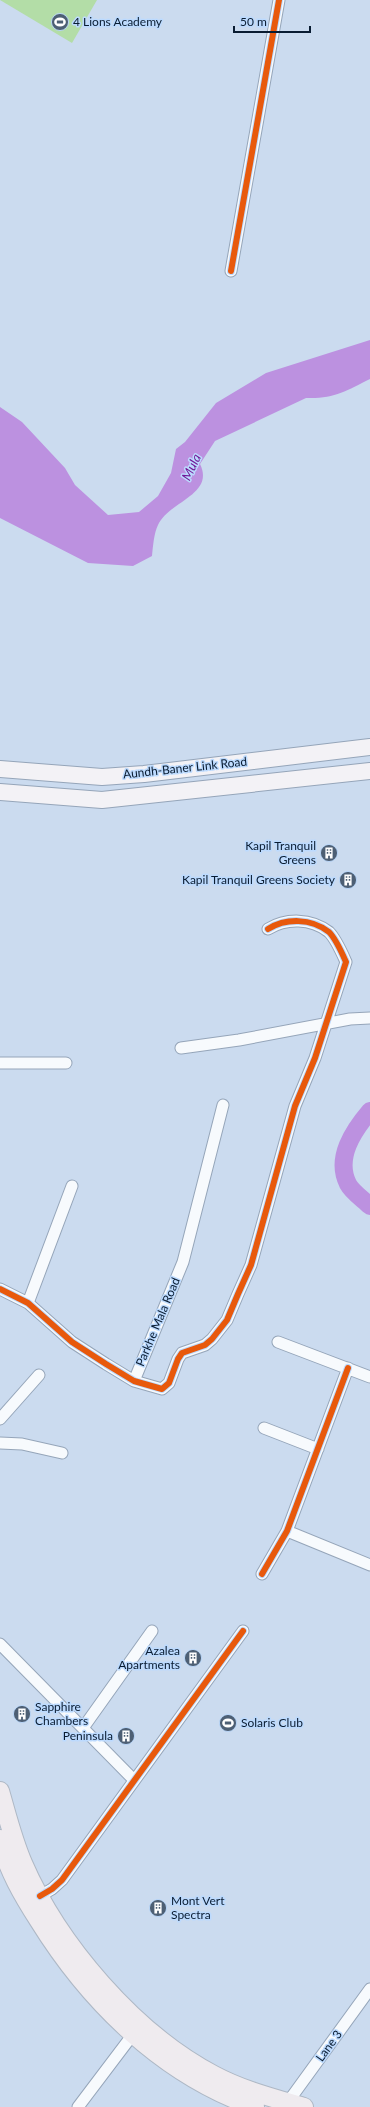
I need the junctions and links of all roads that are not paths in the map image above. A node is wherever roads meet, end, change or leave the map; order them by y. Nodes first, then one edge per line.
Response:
1 (279, 0) edge
2 (230, 271) dead end
3 (370, 746) edge
4 (0, 769) edge
5 (370, 771) edge
6 (0, 792) edge
7 (268, 929) dead end
8 (370, 1018) edge
9 (326, 1024) junction
10 (181, 1048) dead end
11 (0, 1063) edge
12 (66, 1063) dead end
13 (223, 1105) dead end
14 (72, 1186) dead end
15 (0, 1289) edge
16 (28, 1303) junction
17 (278, 1342) dead end
18 (348, 1368) junction
19 (39, 1375) dead end
20 (370, 1377) edge
21 (134, 1381) junction
22 (0, 1419) edge
23 (264, 1428) dead end
24 (0, 1444) edge
25 (318, 1449) junction
26 (62, 1453) dead end
27 (287, 1531) junction
28 (370, 1564) edge
29 (262, 1574) dead end
30 (152, 1631) dead end
31 (243, 1631) dead end
32 (0, 1644) edge
33 (83, 1728) junction
34 (134, 1780) junction
35 (0, 1791) edge
36 (0, 1840) edge
37 (40, 1896) junction
38 (370, 1989) edge
39 (138, 2028) junction
40 (296, 2105) edge
41 (78, 2107) edge
42 (255, 2107) edge

1 - 2 street
3 - 4 main road, Aundh-Baner Link Road
5 - 6 main road, Aundh-Baner Link Road
7 - 9 street
8 - 9 street
9 - 10 street
9 - 21 street
11 - 12 street
13 - 21 street, Parkhe Mala Road
14 - 16 street
15 - 16 street, Parkhe Mala Road
16 - 21 street, Parkhe Mala Road
17 - 18 street
18 - 20 street
18 - 25 street
19 - 22 street
23 - 25 street
24 - 26 street
25 - 27 street
27 - 28 street
27 - 29 street
30 - 33 street
31 - 34 street
32 - 33 street
33 - 34 street
34 - 37 street
35 - 37 main road
36 - 39 main road
37 - 39 main road
38 - 40 street, Lane 3
39 - 40 main road
39 - 41 street
39 - 42 main road

